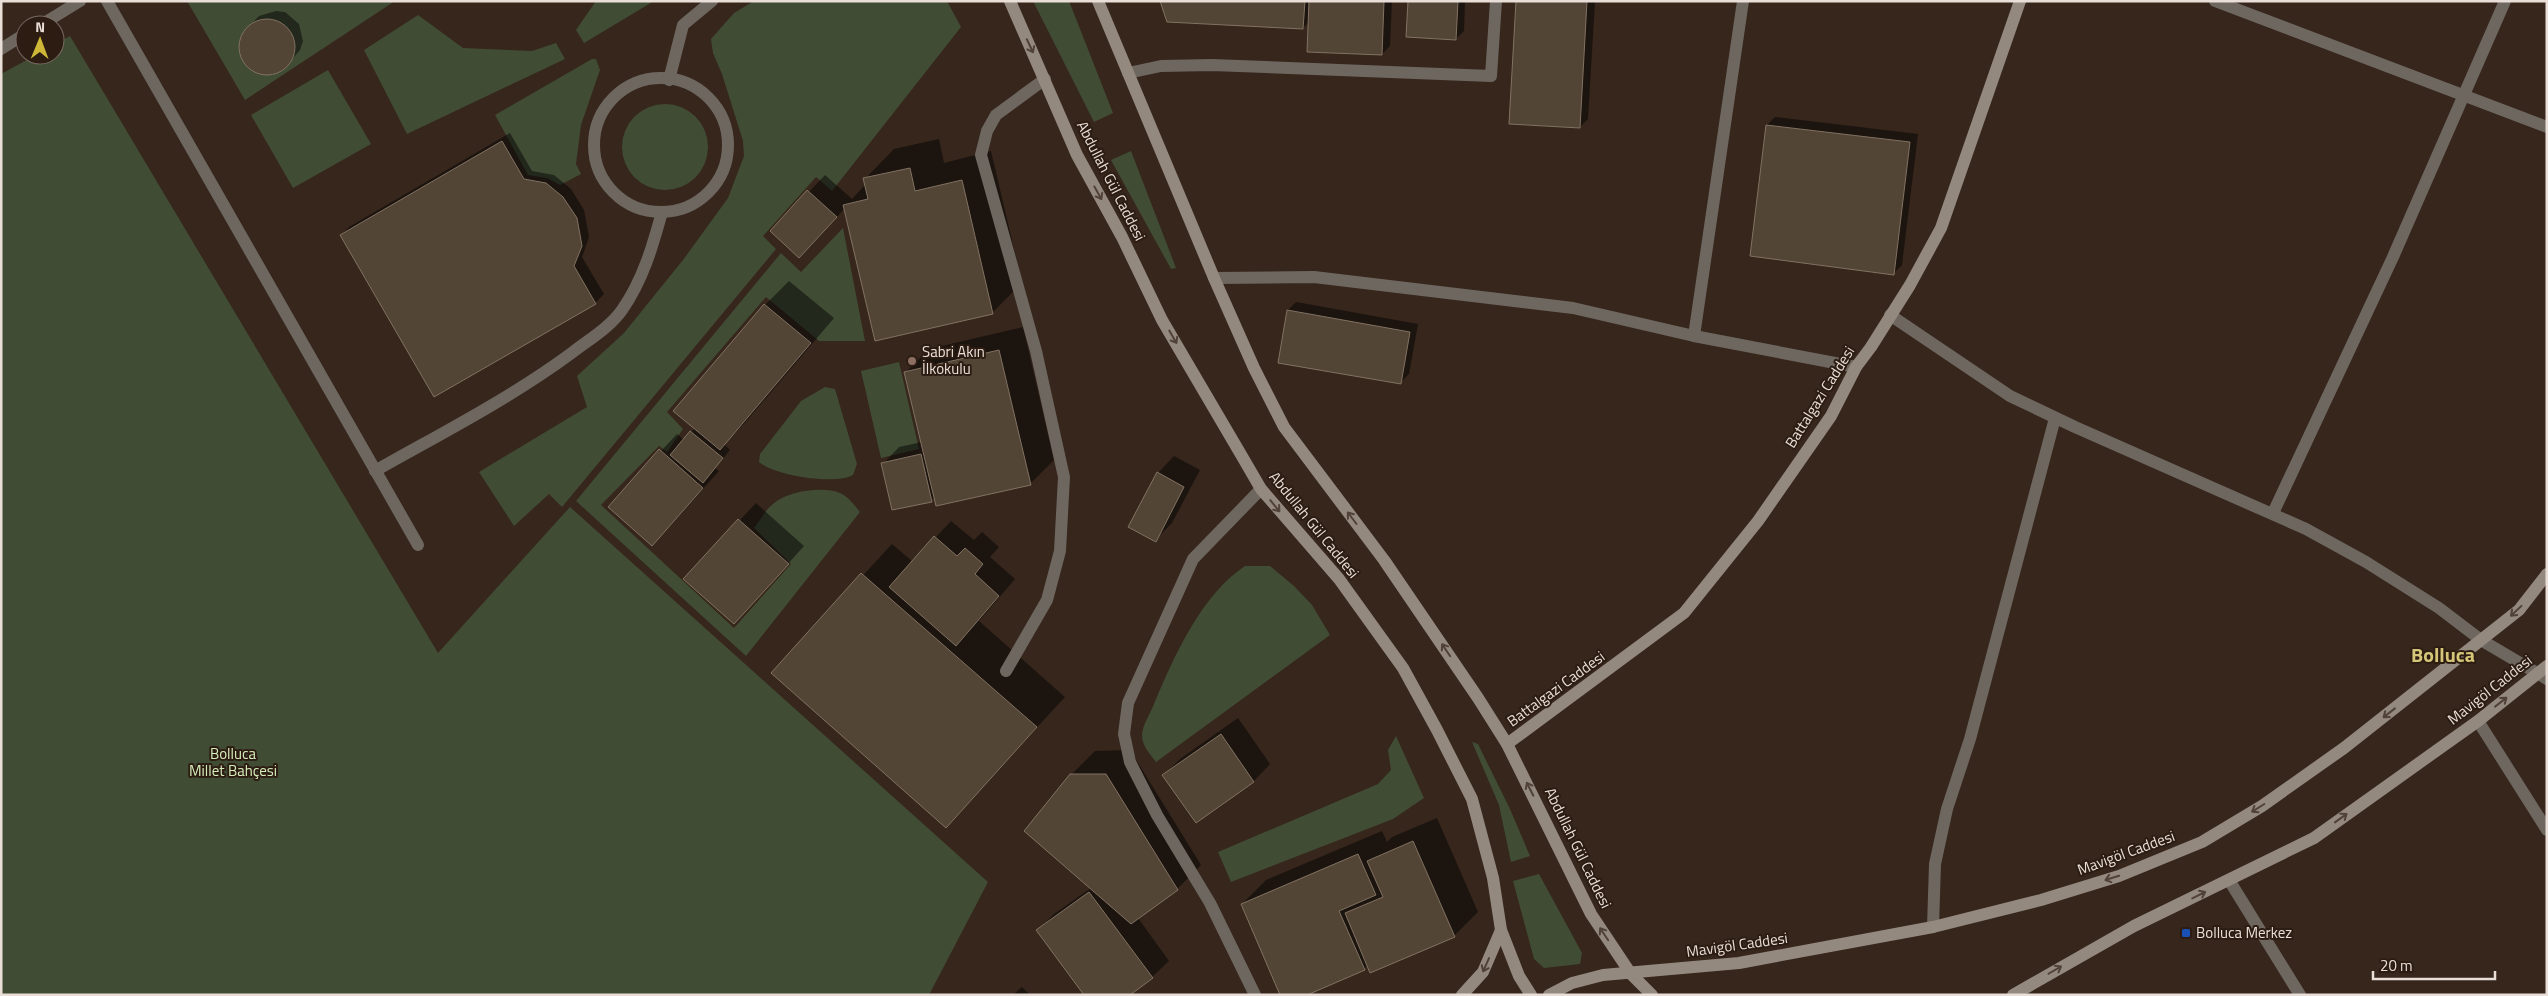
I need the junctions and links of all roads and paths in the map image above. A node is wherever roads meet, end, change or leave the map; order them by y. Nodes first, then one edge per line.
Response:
1 (80, 1) edge
2 (107, 1) edge
3 (712, 1) edge
4 (1010, 1) edge
5 (1098, 1) edge
6 (1496, 1) edge
7 (1743, 1) edge
8 (2020, 1) edge
9 (2214, 1) edge
10 (2505, 1) edge
11 (57, 15) edge
12 (15, 40) edge
13 (1, 48) edge
14 (1128, 73) junction
15 (1045, 79) junction
16 (669, 80) junction
17 (2463, 96) junction
18 (2547, 127) edge
19 (662, 212) junction
20 (1214, 278) junction
21 (1890, 315) junction
22 (1694, 336) junction
23 (1856, 366) junction
24 (2055, 418) junction
25 (375, 471) junction
26 (1262, 489) junction
27 (2273, 513) junction
28 (418, 545) dead end
29 (2547, 574) edge
30 (2481, 640) junction
31 (2547, 666) edge
32 (1006, 671) dead end
33 (2542, 677) edge
34 (2478, 721) junction
35 (1507, 744) junction
36 (2547, 830) edge
37 (2229, 880) junction
38 (1933, 927) junction
39 (1501, 930) junction
40 (1631, 974) junction
41 (1255, 995) edge
42 (1462, 995) edge
43 (1531, 995) edge
44 (1549, 995) edge
45 (1652, 995) edge
46 (2013, 995) edge
47 (2300, 995) edge

1 - 11 street
2 - 25 street
3 - 16 street
4 -> 15 street, Abdullah Gül Caddesi
5 - 14 street, Abdullah Gül Caddesi
6 - 14 street
7 - 22 street
8 - 21 street, Battalgazi Caddesi
9 - 17 street
10 - 17 street
12 - 13 street
14 - 20 street, Abdullah Gül Caddesi
15 -> 26 street, Abdullah Gül Caddesi
15 - 32 street
16 - 19 street
16 - 19 street
17 - 18 street
17 - 27 street
19 - 25 street
20 - 22 street
35 -> 20 street, Abdullah Gül Caddesi
21 - 23 street, Battalgazi Caddesi
21 - 24 street
22 - 23 street
23 - 35 street, Battalgazi Caddesi
24 - 27 street
24 - 38 street
25 - 28 street
26 -> 39 street, Abdullah Gül Caddesi
26 - 41 street
27 - 30 street
29 -> 30 street, Mavigöl Caddesi
30 - 33 street
30 -> 38 street, Mavigöl Caddesi
31 - 33 street, Mavigöl Caddesi
34 -> 33 street, Mavigöl Caddesi
34 - 36 street
37 -> 34 street, Mavigöl Caddesi
40 -> 35 street, Abdullah Gül Caddesi
46 -> 37 street, Mavigöl Caddesi
37 - 47 street
38 - 40 street, Mavigöl Caddesi
39 -> 42 street
39 - 43 street, Abdullah Gül Caddesi
40 - 44 street, Mavigöl Caddesi
40 - 45 street, Abdullah Gül Caddesi

